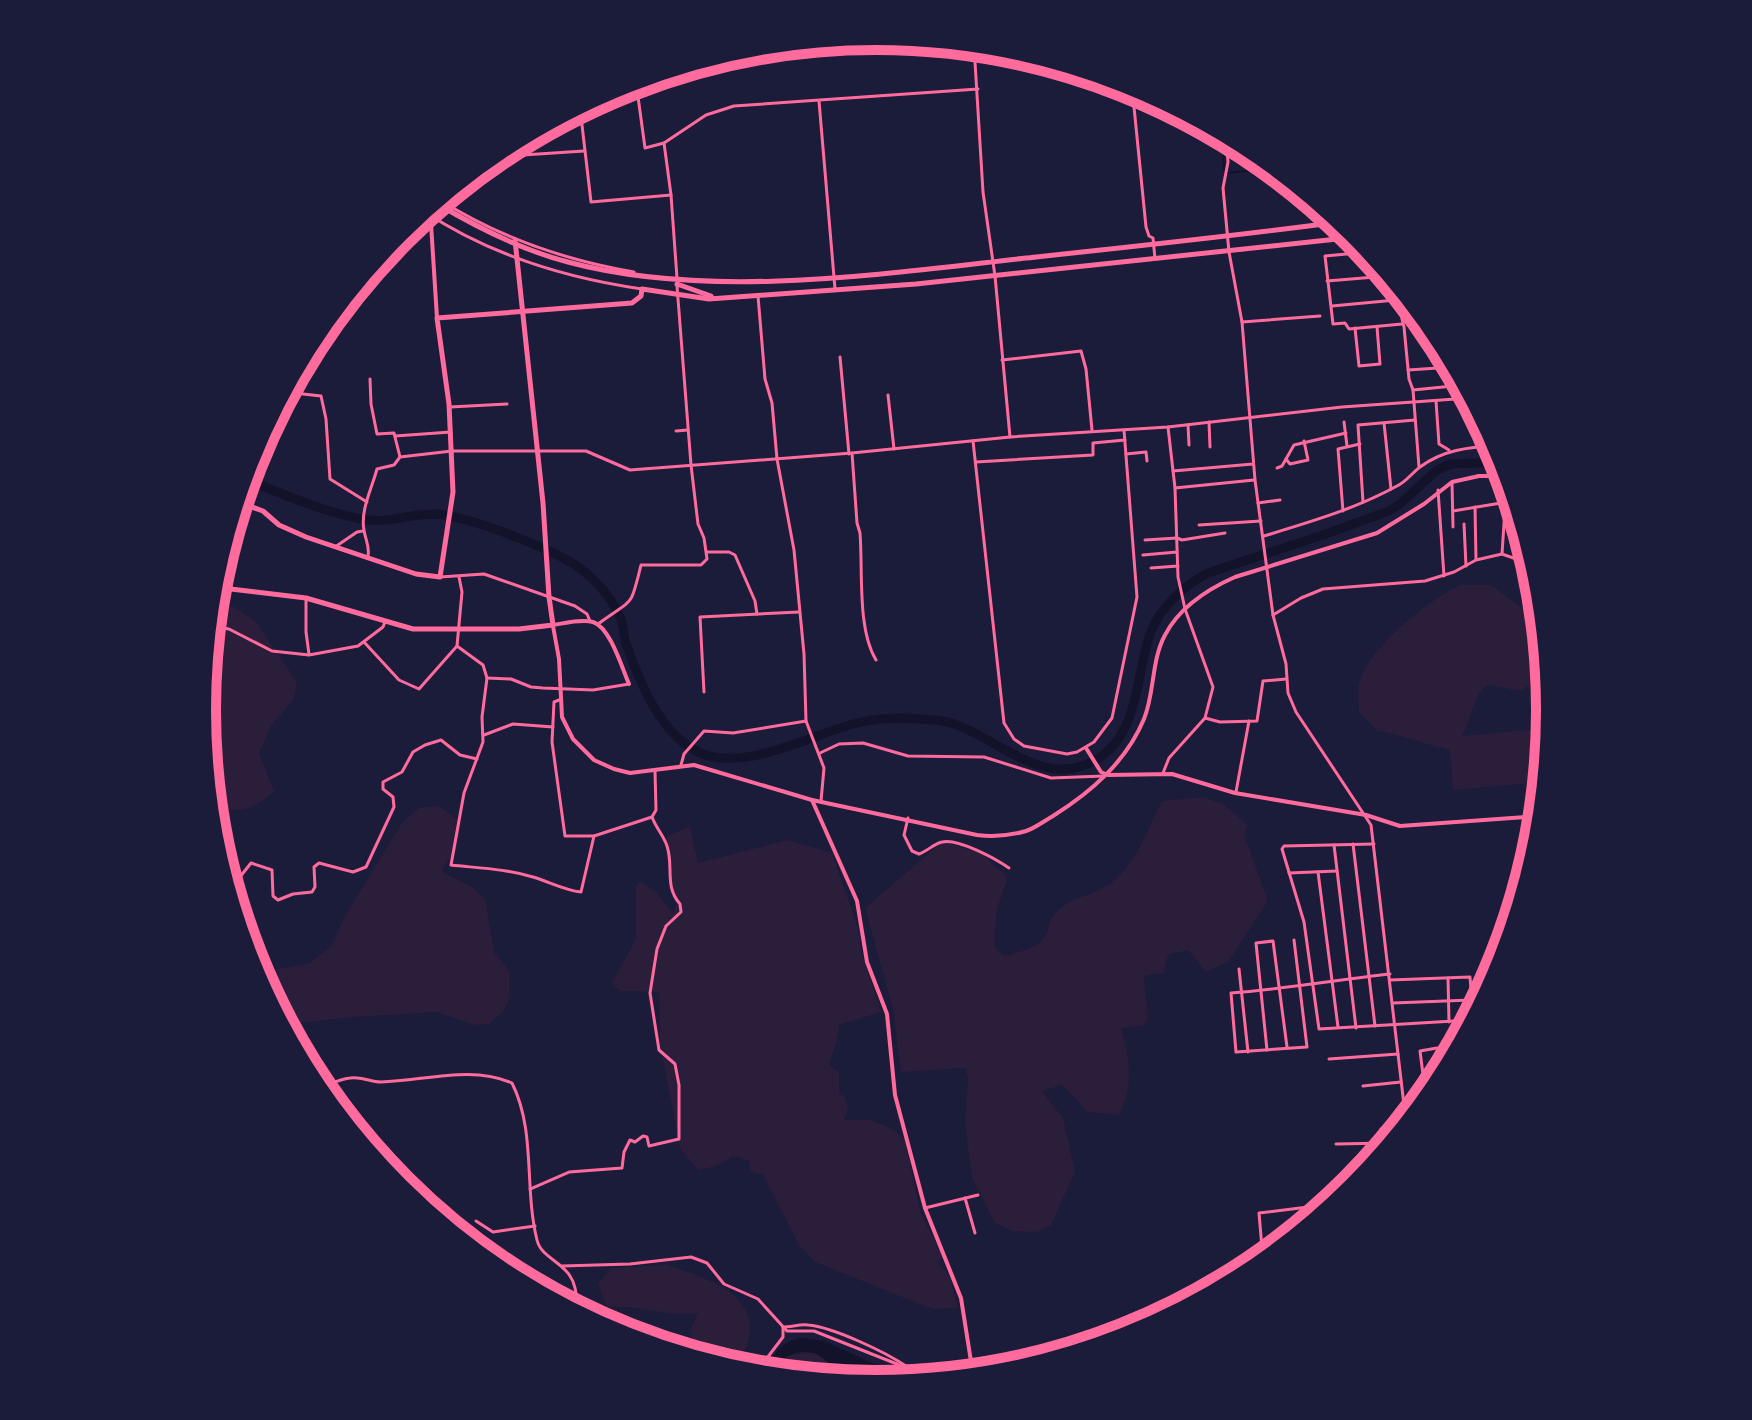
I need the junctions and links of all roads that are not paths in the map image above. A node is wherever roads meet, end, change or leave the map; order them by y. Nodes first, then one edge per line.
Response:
1 (865, 50) edge
2 (814, 53) edge
3 (975, 58) edge
4 (978, 89) junction
5 (638, 95) edge
6 (819, 101) junction
7 (1134, 102) edge
8 (581, 120) edge
9 (664, 143) junction
10 (584, 151) junction
11 (1227, 151) edge
12 (516, 157) edge
13 (671, 195) junction
14 (449, 207) edge
15 (448, 208) edge
16 (437, 217) edge
17 (430, 224) edge
18 (1322, 224) edge
19 (1339, 239) edge
20 (515, 240) junction
21 (1229, 252) junction
22 (1352, 253) edge
23 (516, 258) junction
24 (1155, 259) junction
25 (995, 276) junction
26 (1374, 277) edge
27 (1327, 281) junction
28 (677, 284) junction
29 (642, 289) junction
30 (835, 290) junction
31 (678, 293) junction
32 (758, 295) junction
33 (728, 297) junction
34 (1393, 300) edge
35 (1397, 305) edge
36 (1330, 306) junction
37 (521, 312) junction
38 (1320, 316) dead end
39 (437, 318) junction
40 (1242, 322) junction
41 (1402, 324) junction
42 (1376, 326) junction
43 (1355, 328) junction
44 (840, 357) dead end
45 (1002, 360) junction
46 (1440, 368) edge
47 (1408, 370) junction
48 (370, 379) dead end
49 (1451, 386) edge
50 (1413, 390) junction
51 (297, 393) edge
52 (888, 395) dead end
53 (1458, 399) edge
54 (1436, 401) junction
55 (1413, 403) junction
56 (507, 404) dead end
57 (450, 407) junction
58 (1250, 417) junction
59 (1415, 420) junction
60 (1209, 422) junction
61 (1344, 422) dead end
62 (1384, 423) junction
63 (1188, 425) junction
64 (1168, 427) junction
65 (688, 430) junction
66 (1124, 430) junction
67 (676, 431) dead end
68 (451, 432) junction
69 (1092, 432) junction
70 (1346, 433) junction
71 (395, 436) junction
72 (1010, 437) junction
73 (1125, 440) junction
74 (973, 441) junction
75 (1304, 441) junction
76 (1360, 444) junction
77 (1189, 445) dead end
78 (1347, 446) junction
79 (1210, 447) dead end
80 (1481, 447) edge
81 (894, 449) junction
82 (537, 450) junction
83 (1449, 450) junction
84 (452, 451) junction
85 (850, 454) junction
86 (1126, 454) junction
87 (400, 457) junction
88 (777, 459) junction
89 (1286, 459) junction
90 (1147, 461) dead end
91 (976, 462) junction
92 (1254, 463) junction
93 (691, 465) junction
94 (1419, 467) junction
95 (1277, 468) dead end
96 (1173, 471) junction
97 (1493, 477) edge
98 (1255, 480) junction
99 (1452, 482) junction
100 (1175, 488) junction
101 (1391, 489) junction
102 (1438, 490) junction
103 (1280, 500) dead end
104 (1363, 502) junction
105 (1258, 503) junction
106 (1503, 503) edge
107 (366, 505) junction
108 (249, 506) edge
109 (1475, 507) junction
110 (1505, 509) edge
111 (1343, 511) junction
112 (1453, 511) junction
113 (1261, 521) junction
114 (1464, 524) dead end
115 (1199, 525) dead end
116 (1453, 527) dead end
117 (364, 529) junction
118 (1225, 533) dead end
119 (1263, 537) junction
120 (1177, 538) junction
121 (1145, 540) dead end
122 (335, 547) junction
123 (707, 552) junction
124 (1177, 552) junction
125 (1502, 554) junction
126 (1143, 555) dead end
127 (368, 557) junction
128 (1518, 559) edge
129 (1476, 560) junction
130 (1267, 565) junction
131 (1178, 566) junction
132 (1466, 566) junction
133 (1151, 568) dead end
134 (1444, 576) junction
135 (440, 577) junction
136 (459, 577) junction
137 (228, 589) edge
138 (549, 597) junction
139 (306, 598) junction
140 (1185, 607) junction
141 (799, 612) junction
142 (757, 615) junction
143 (1273, 615) junction
144 (590, 621) junction
145 (385, 622) junction
146 (598, 624) junction
147 (553, 625) junction
148 (222, 628) edge
149 (460, 629) junction
150 (364, 642) junction
151 (457, 646) junction
152 (309, 655) junction
153 (876, 660) dead end
154 (487, 678) junction
155 (1287, 679) junction
156 (629, 684) joint
157 (559, 688) junction
158 (704, 692) dead end
159 (559, 700) junction
160 (1205, 718) junction
161 (806, 721) junction
162 (1249, 721) junction
163 (553, 727) junction
164 (484, 735) junction
165 (1087, 749) junction
166 (819, 751) junction
167 (477, 759) junction
168 (681, 765) junction
169 (655, 771) junction
170 (1163, 773) junction
171 (1108, 775) junction
172 (1235, 793) junction
173 (812, 800) junction
174 (821, 801) junction
175 (1366, 815) junction
176 (652, 817) junction
177 (1527, 817) edge
178 (908, 818) junction
179 (594, 836) junction
180 (1353, 844) junction
181 (1374, 844) junction
182 (1334, 845) junction
183 (1009, 868) dead end
184 (1337, 871) junction
185 (1318, 872) junction
186 (1289, 873) junction
187 (238, 880) edge
188 (1294, 940) dead end
189 (1239, 969) dead end
190 (1370, 977) junction
191 (1390, 977) junction
192 (1448, 978) junction
193 (1350, 979) junction
194 (1332, 981) junction
195 (1314, 983) junction
196 (1300, 985) junction
197 (1279, 988) junction
198 (1261, 990) junction
199 (1242, 992) junction
200 (1471, 996) edge
201 (1469, 1000) edge
202 (1448, 1001) junction
203 (1393, 1003) junction
204 (1458, 1020) edge
205 (1449, 1022) junction
206 (1395, 1025) junction
207 (1375, 1026) junction
208 (1338, 1028) junction
209 (1356, 1028) junction
210 (1287, 1049) junction
211 (1267, 1050) junction
212 (1441, 1051) edge
213 (1248, 1052) junction
214 (1398, 1054) junction
215 (1329, 1059) dead end
216 (1424, 1079) edge
217 (1401, 1082) junction
218 (332, 1083) edge
219 (1363, 1086) dead end
220 (1405, 1105) edge
221 (1386, 1128) edge
222 (1381, 1129) dead end
223 (1373, 1143) edge
224 (1336, 1144) dead end
225 (530, 1189) junction
226 (978, 1195) dead end
227 (965, 1198) junction
228 (1310, 1207) edge
229 (925, 1208) junction
230 (476, 1221) dead end
231 (535, 1226) junction
232 (975, 1233) dead end
233 (1262, 1246) edge
234 (562, 1266) junction
235 (575, 1297) edge
236 (783, 1327) junction
237 (766, 1360) edge
238 (971, 1363) edge
239 (910, 1369) edge

1 - 2 street
3 - 4 street
4 - 6 street
4 - 25 street
5 - 9 street
6 - 9 street
6 - 30 street
7 - 24 street
8 - 10 street
9 - 13 street
10 - 12 street
10 - 13 street
11 - 21 street
13 - 28 street
14 - 20 street
15 - 18 main road
16 - 23 street
17 - 39 street
19 - 21 main road
20 - 23 main road
20 - 28 street
21 - 24 main road
21 - 40 street
22 - 27 street
23 - 29 street
23 - 37 main road
24 - 25 main road
25 - 30 main road
25 - 45 street
26 - 27 street
27 - 36 street
28 - 31 street
28 - 33 main road
29 - 31 main road
29 - 37 main road
30 - 32 main road
31 - 33 main road
31 - 65 street
32 - 33 main road
32 - 88 street
34 - 36 street
35 - 41 street
36 - 43 street
37 - 39 main road
37 - 82 main road
38 - 40 street
39 - 57 main road
40 - 58 street
41 - 42 street
41 - 47 street
42 - 43 street
42 - 43 street
44 - 85 street
45 - 69 street
45 - 72 street
46 - 47 street
47 - 50 street
48 - 71 street
49 - 50 street
50 - 55 street
51 - 107 street
52 - 81 street
53 - 54 street
54 - 55 street
54 - 83 street
55 - 58 street
55 - 59 street
56 - 57 street
57 - 68 main road
58 - 60 street
58 - 92 street
59 - 62 street
59 - 94 street
60 - 63 street
60 - 79 street
61 - 70 street
62 - 76 street
62 - 101 street
63 - 64 street
63 - 77 street
64 - 66 street
64 - 96 street
65 - 67 street
65 - 93 street
66 - 69 street
66 - 73 street
68 - 71 street
68 - 84 main road
69 - 72 street
70 - 75 street
70 - 78 street
71 - 87 street
72 - 74 street
73 - 86 street
73 - 91 street
74 - 81 street
74 - 91 street
75 - 89 street
75 - 89 street
76 - 78 street
76 - 104 street
78 - 111 street
80 - 83 street
81 - 85 street
82 - 84 street
82 - 93 street
82 - 138 main road
83 - 94 street
84 - 87 street
84 - 135 main road
85 - 88 street
85 - 153 street
86 - 90 street
86 - 165 street
87 - 107 street
88 - 93 street
88 - 141 street
89 - 95 street
91 - 165 street
92 - 96 street
92 - 98 street
93 - 123 street
94 - 101 street
96 - 100 street
97 - 99 street
98 - 100 street
98 - 105 street
99 - 102 street
99 - 112 street
100 - 120 street
101 - 104 street
102 - 130 street
102 - 134 street
103 - 105 street
104 - 111 street
105 - 113 street
106 - 109 street
107 - 117 street
108 - 122 main road
109 - 112 street
109 - 129 street
110 - 125 street
111 - 119 street
112 - 116 street
113 - 115 street
113 - 119 street
114 - 132 street
117 - 122 street
117 - 127 street
118 - 120 street
119 - 130 street
120 - 121 street
120 - 124 street
122 - 127 main road
123 - 142 street
123 - 146 street
124 - 126 street
124 - 131 street
125 - 128 street
125 - 129 street
127 - 135 main road
129 - 132 street
130 - 140 street
130 - 143 street
131 - 133 street
131 - 140 street
132 - 134 street
134 - 143 street
135 - 136 street
136 - 138 street
136 - 149 street
137 - 139 main road
138 - 144 street
138 - 147 main road
139 - 145 main road
139 - 152 street
140 - 160 street
140 - 171 street
141 - 142 street
141 - 161 street
142 - 158 street
143 - 155 street
144 - 146 street
144 - 147 street
145 - 149 main road
145 - 150 street
146 - 156 street
147 - 149 main road
147 - 157 street
148 - 152 street
149 - 151 street
150 - 151 street
150 - 152 street
151 - 154 street
154 - 157 street
154 - 164 street
155 - 162 street
155 - 175 street
156 - 157 street
157 - 159 street
159 - 163 street
159 - 169 street
160 - 162 street
160 - 170 street
161 - 166 street
161 - 168 street
162 - 172 street
163 - 164 street
163 - 179 street
164 - 167 street
165 - 171 street
166 - 171 street
166 - 174 street
167 - 179 street
167 - 187 street
168 - 169 street
168 - 173 street
169 - 176 street
170 - 171 street
170 - 172 street
171 - 178 street
172 - 175 street
173 - 174 street
173 - 229 street
174 - 178 street
175 - 177 street
175 - 181 street
176 - 179 street
176 - 225 street
178 - 183 street
180 - 181 street
180 - 182 street
180 - 190 street
181 - 191 street
182 - 184 street
182 - 186 street
184 - 185 street
184 - 193 street
185 - 186 street
185 - 194 street
186 - 195 street
188 - 196 street
189 - 199 street
190 - 191 street
190 - 193 street
190 - 207 street
191 - 192 street
191 - 203 street
192 - 200 street
192 - 202 street
193 - 194 street
193 - 209 street
194 - 195 street
194 - 208 street
195 - 196 street
195 - 208 street
196 - 197 street
196 - 210 street
197 - 198 street
197 - 198 street
197 - 210 street
198 - 199 street
198 - 211 street
199 - 213 street
199 - 213 street
201 - 202 street
202 - 203 street
202 - 205 street
203 - 206 street
204 - 205 street
205 - 206 street
206 - 207 street
206 - 214 street
207 - 209 street
208 - 209 street
210 - 211 street
211 - 213 street
212 - 216 street
214 - 215 street
214 - 217 street
217 - 219 street
217 - 220 street
218 - 225 street
221 - 222 street
223 - 224 street
225 - 231 street
226 - 227 street
227 - 229 street
227 - 232 street
228 - 233 street
229 - 238 street
230 - 231 street
231 - 234 street
234 - 235 street
234 - 236 street
236 - 237 street
236 - 239 street

